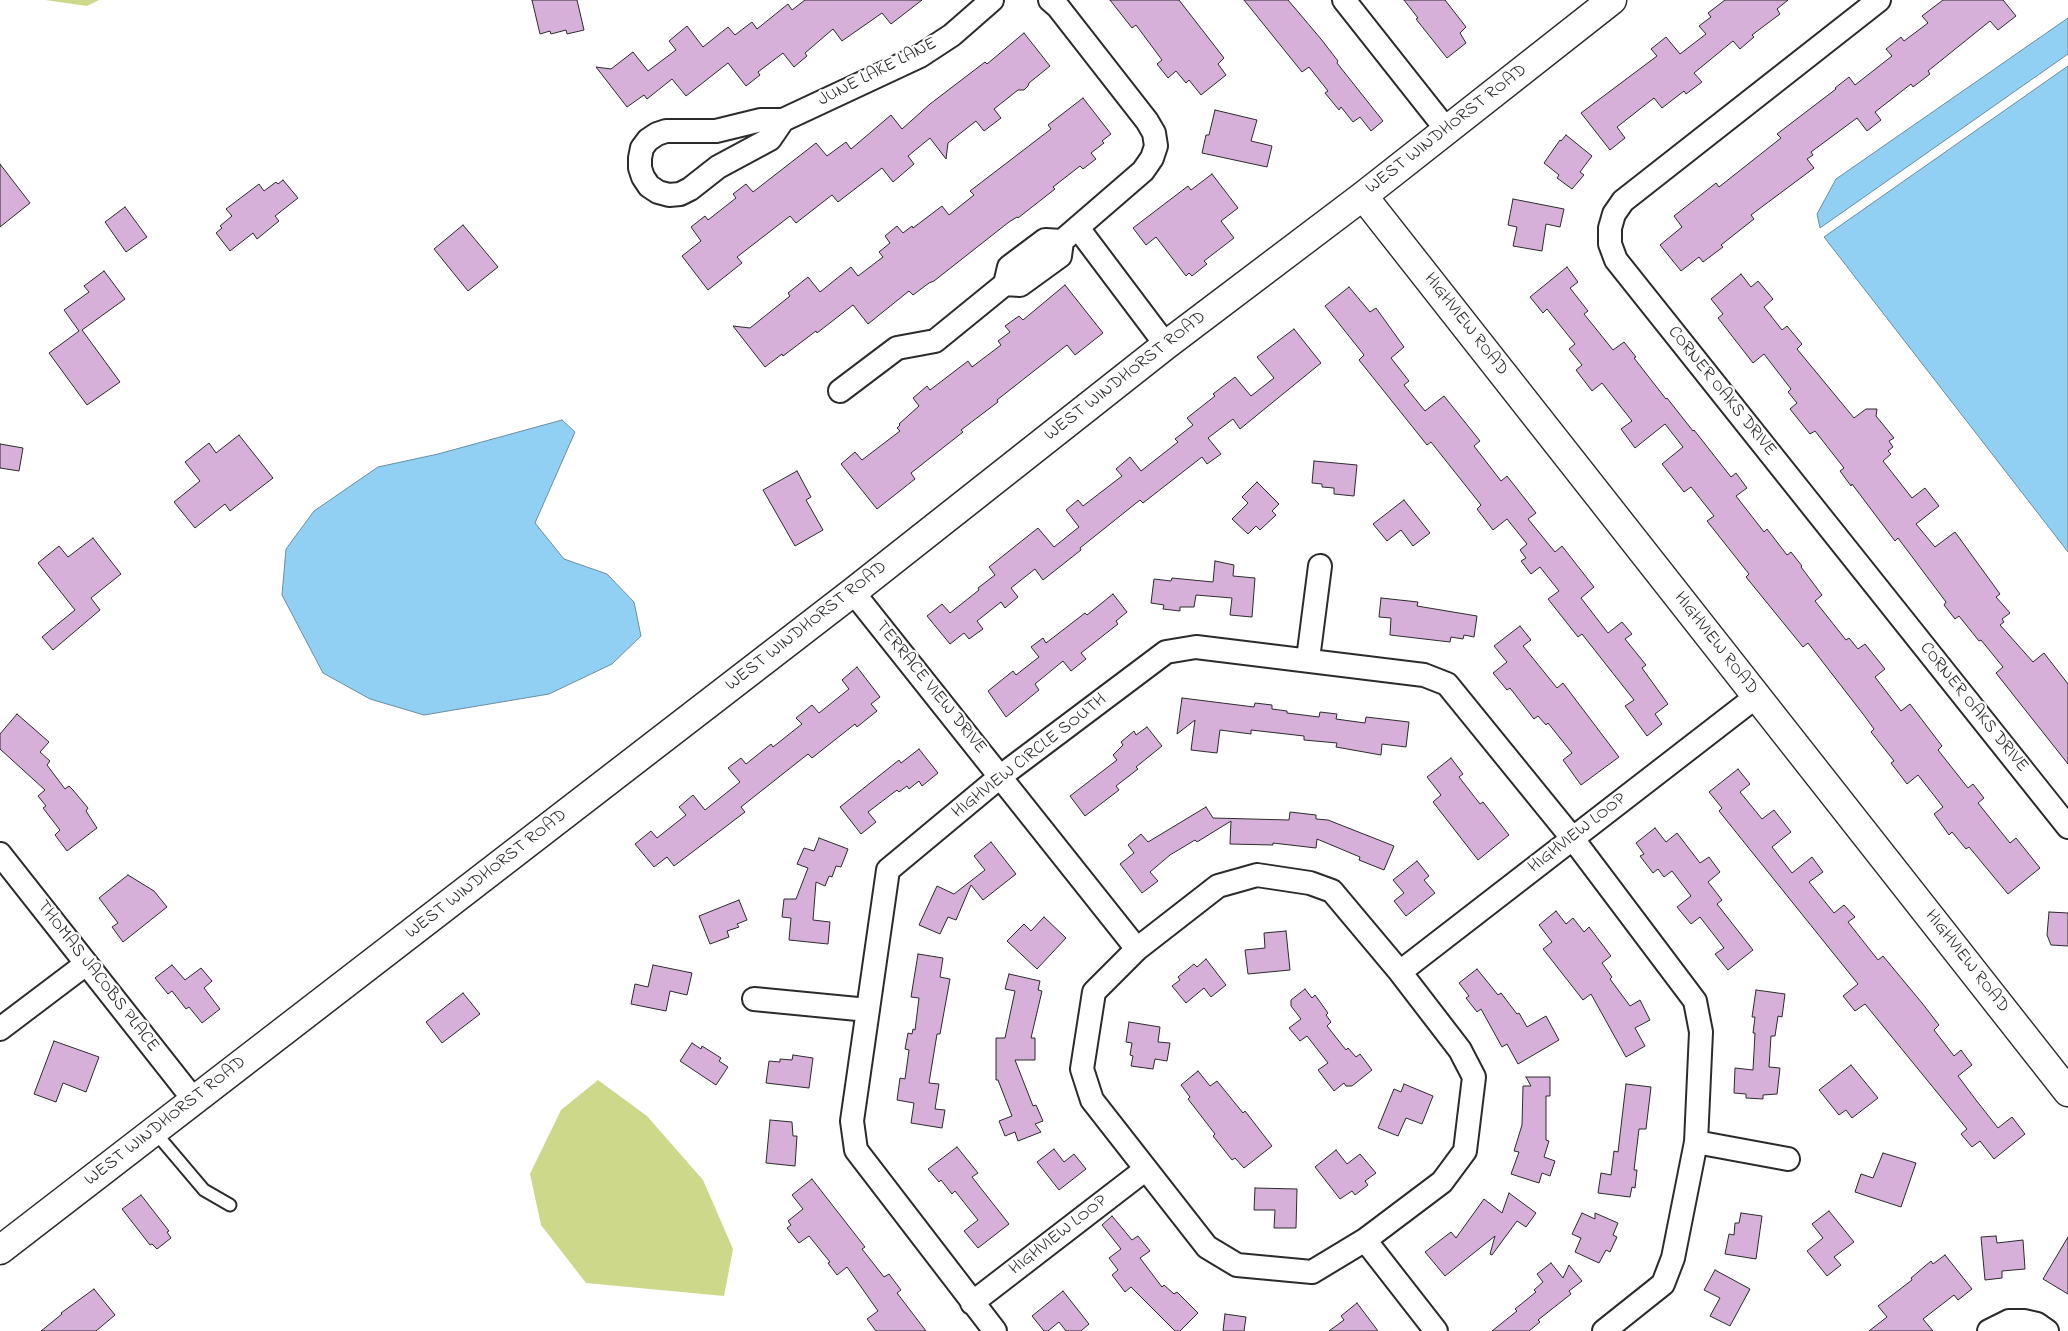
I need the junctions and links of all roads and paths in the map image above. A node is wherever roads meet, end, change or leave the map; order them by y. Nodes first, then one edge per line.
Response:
1 (992, 0) edge
2 (1050, 0) edge
3 (1344, 0) edge
4 (1612, 0) edge
5 (1878, 0) edge
6 (783, 120) junction
7 (1446, 129) junction
8 (1363, 196) junction
9 (1070, 235) junction
10 (1166, 345) junction
11 (840, 391) dead end
12 (1320, 566) dead end
13 (853, 592) junction
14 (1308, 659) junction
15 (1757, 696) junction
16 (1001, 776) junction
17 (2068, 827) edge
18 (1573, 839) junction
19 (0, 854) edge
20 (1137, 949) junction
21 (86, 964) junction
22 (1400, 972) junction
23 (754, 1000) dead end
24 (868, 1010) junction
25 (0, 1029) edge
26 (2068, 1092) edge
27 (194, 1100) junction
28 (154, 1131) junction
29 (1696, 1142) junction
30 (1788, 1159) dead end
31 (1146, 1169) junction
32 (230, 1205) dead end
33 (1365, 1240) junction
34 (0, 1250) edge
35 (972, 1303) junction
36 (995, 1331) edge
37 (1436, 1331) edge
38 (1604, 1331) edge
39 (1989, 1331) edge
40 (2047, 1331) edge

1 - 6 street, JUNE LAKE LANE
2 - 9 street
3 - 7 street
4 - 7 street, WEST WINDHORST ROAD
5 - 17 street, CORNER OAKS DRIVE
6 - 6 street, JUNE LAKE LANE
7 - 8 street, WEST WINDHORST ROAD
8 - 10 street, WEST WINDHORST ROAD
8 - 15 street, HIGHVIEW ROAD
9 - 10 street
9 - 11 street
10 - 13 street, WEST WINDHORST ROAD
12 - 14 street
13 - 16 street, TERRACE VIEW DRIVE
13 - 27 street, WEST WINDHORST ROAD
14 - 16 street, HIGHVIEW CIRCLE SOUTH
14 - 18 street, HIGHVIEW CIRCLE SOUTH
15 - 18 street, HIGHVIEW LOOP
15 - 26 street, HIGHVIEW ROAD
16 - 20 street, TERRACE VIEW DRIVE
16 - 24 street, HIGHVIEW CIRCLE SOUTH
18 - 22 street, HIGHVIEW LOOP
18 - 29 street, HIGHVIEW CIRCLE SOUTH
19 - 21 street, THOMAS JACOBS PLACE
20 - 22 street
20 - 31 street
21 - 25 street
21 - 27 street, THOMAS JACOBS PLACE
22 - 33 street
23 - 24 street
24 - 35 street, HIGHVIEW CIRCLE SOUTH
27 - 28 street, WEST WINDHORST ROAD
28 - 32 lane
28 - 34 street, WEST WINDHORST ROAD
29 - 30 street
29 - 38 street, HIGHVIEW CIRCLE SOUTH
31 - 33 street
31 - 35 street, HIGHVIEW LOOP
33 - 37 street
35 - 36 street, HIGHVIEW CIRCLE SOUTH
39 - 40 street

